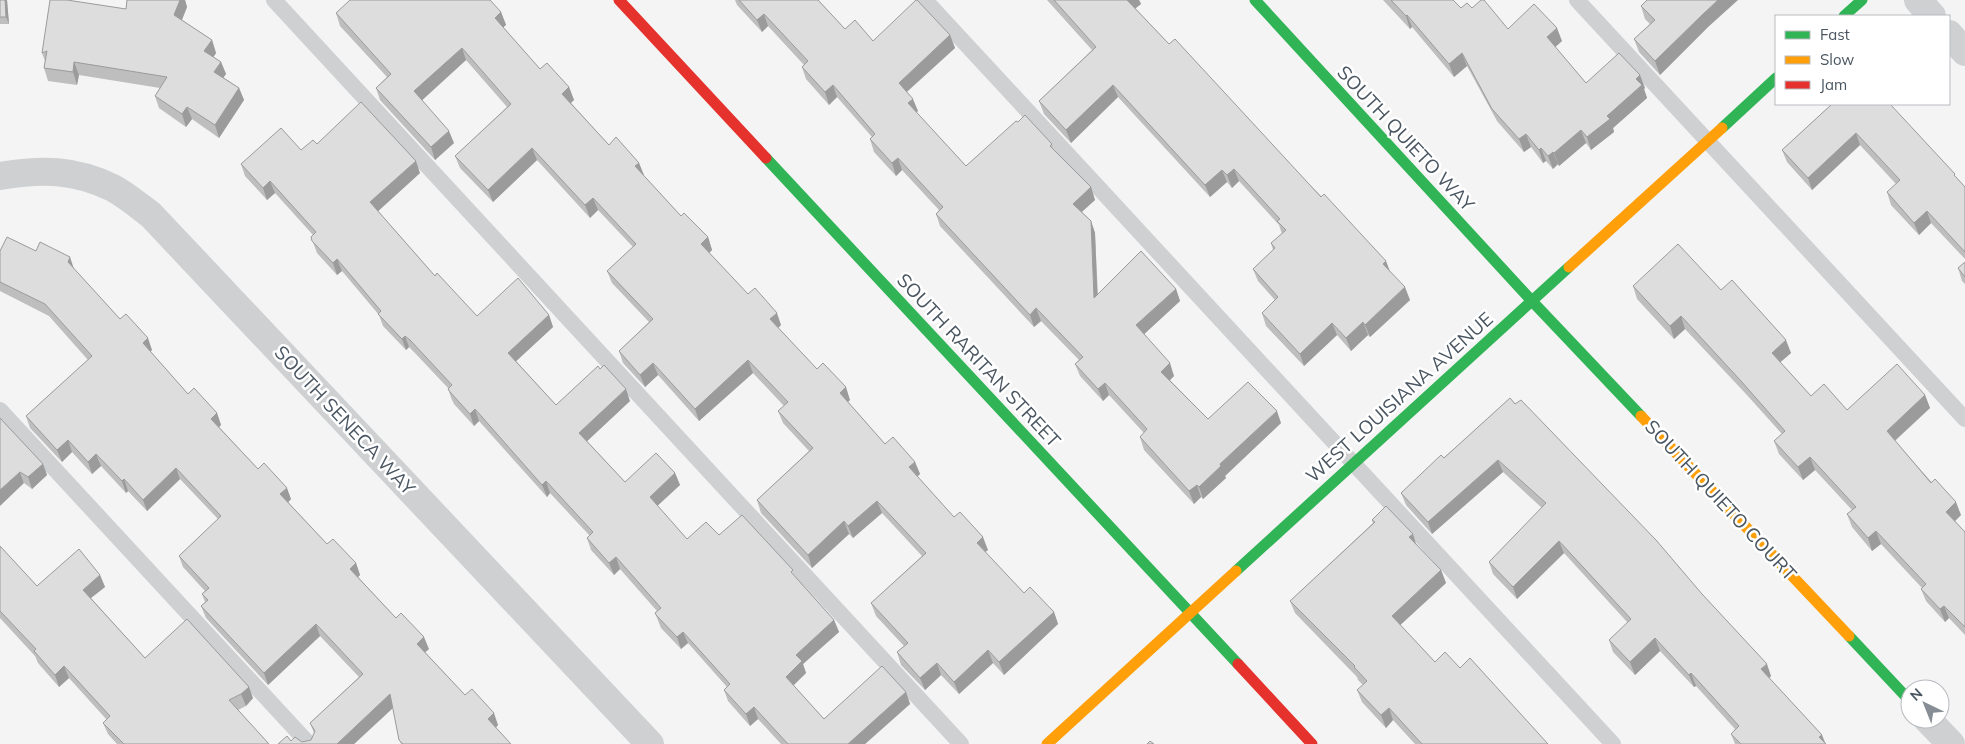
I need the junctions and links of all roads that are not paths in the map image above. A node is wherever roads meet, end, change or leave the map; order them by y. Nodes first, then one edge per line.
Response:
1 (274, 0) edge
2 (619, 0) edge
3 (925, 0) edge
4 (1255, 0) edge
5 (1577, 0) edge
6 (1862, 0) edge
7 (1918, 0) edge
8 (1845, 15) edge
9 (1931, 15) edge
10 (1950, 35) edge
11 (1965, 52) edge
12 (1775, 79) edge
13 (1707, 140) junction
14 (0, 176) edge
15 (1531, 300) junction
16 (0, 410) edge
17 (1965, 419) edge
18 (1354, 462) junction
19 (1190, 612) junction
20 (1900, 690) edge
21 (1937, 729) edge
22 (309, 744) edge
23 (650, 744) edge
24 (961, 744) edge
25 (1046, 744) edge
26 (1312, 744) edge
27 (1614, 744) edge
28 (1951, 744) edge

1 - 24 lane
2 - 19 street, SOUTH RARITAN STREET
3 - 18 lane
4 - 15 street, SOUTH QUIETO WAY
5 - 13 lane
6 - 8 street
7 - 9 street
10 - 11 street
12 - 13 street, WEST LOUISIANA AVENUE
13 - 15 street, WEST LOUISIANA AVENUE
13 - 17 lane
14 - 23 street, SOUTH SENECA WAY
15 - 18 street, WEST LOUISIANA AVENUE
15 - 20 street, SOUTH QUIETO COURT
16 - 22 lane
18 - 19 street, WEST LOUISIANA AVENUE
18 - 27 lane
19 - 25 street, WEST LOUISIANA AVENUE
19 - 26 street, SOUTH RARITAN STREET
21 - 28 street

